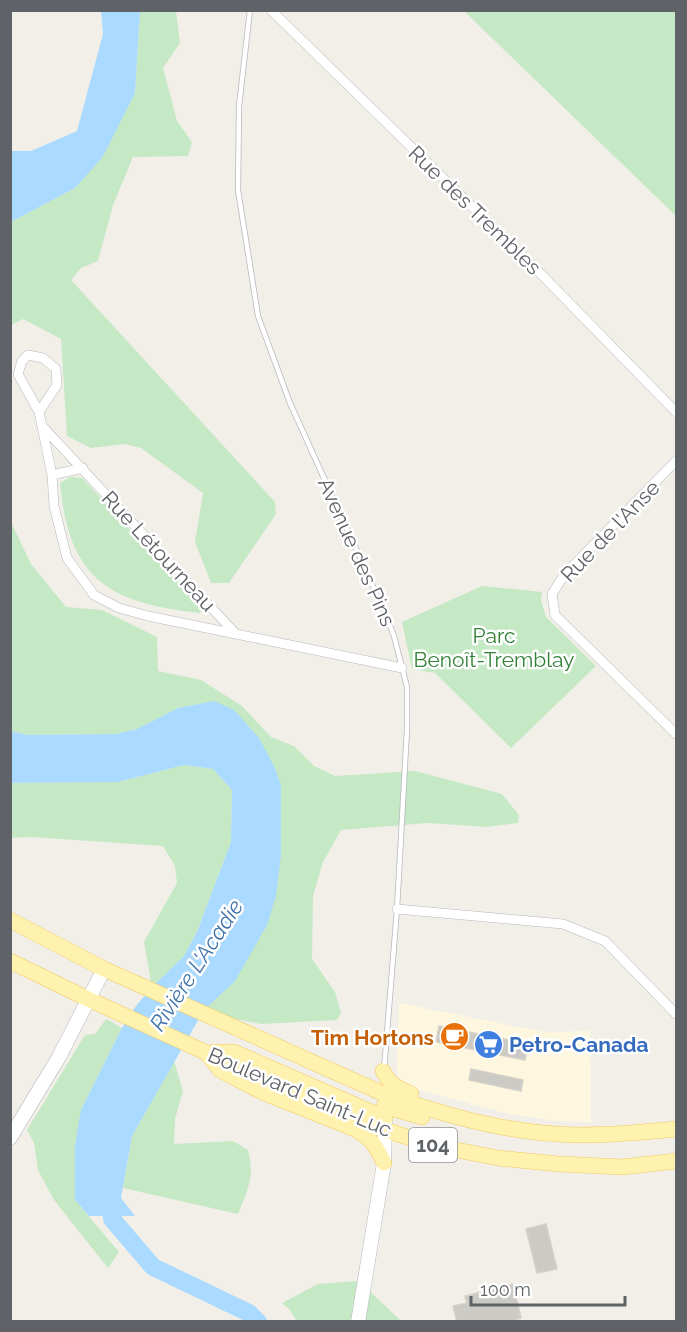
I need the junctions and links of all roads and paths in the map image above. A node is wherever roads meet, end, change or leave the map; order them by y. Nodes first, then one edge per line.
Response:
1 (250, 10) edge
2 (271, 10) edge
3 (39, 412) junction
4 (676, 412) edge
5 (42, 426) junction
6 (676, 461) edge
7 (83, 468) junction
8 (52, 475) junction
9 (235, 633) junction
10 (402, 668) junction
11 (676, 734) edge
12 (397, 909) junction
13 (10, 920) edge
14 (10, 961) edge
15 (104, 969) junction
16 (88, 999) junction
17 (676, 1014) edge
18 (205, 1052) junction
19 (383, 1071) junction
20 (385, 1112) junction
21 (676, 1129) edge
22 (607, 1135) junction
23 (10, 1138) edge
24 (676, 1161) edge
25 (384, 1163) junction
26 (358, 1322) edge

1 - 10 lane, Avenue des Pins
2 - 4 street, Rue des Trembles
3 - 3 street, Rue Létourneau
3 - 5 street, Rue Létourneau
5 - 7 street, Rue Létourneau
5 - 8 street, Rue Létourneau
6 - 11 street, Rue de l'Anse
7 - 8 street
7 - 9 street, Rue Létourneau
8 - 9 street, Rue Létourneau
9 - 10 street, Rue Létourneau
10 - 12 lane, Avenue des Pins
12 - 17 street
12 - 19 lane, Avenue des Pins
13 - 15 main road, Boulevard Saint-Luc / 104
14 - 16 main road, Boulevard Saint-Luc
15 - 16 street
15 - 20 main road, Boulevard Saint-Luc / 104
16 - 18 main road, Boulevard Saint-Luc
16 - 23 street
18 - 20 main road
18 - 25 main road
19 - 20 lane, Avenue des Pins
19 - 22 main road
20 - 22 main road
20 - 24 main road, Boulevard Saint-Luc / 104
20 - 25 street
21 - 22 main road
25 - 26 street

